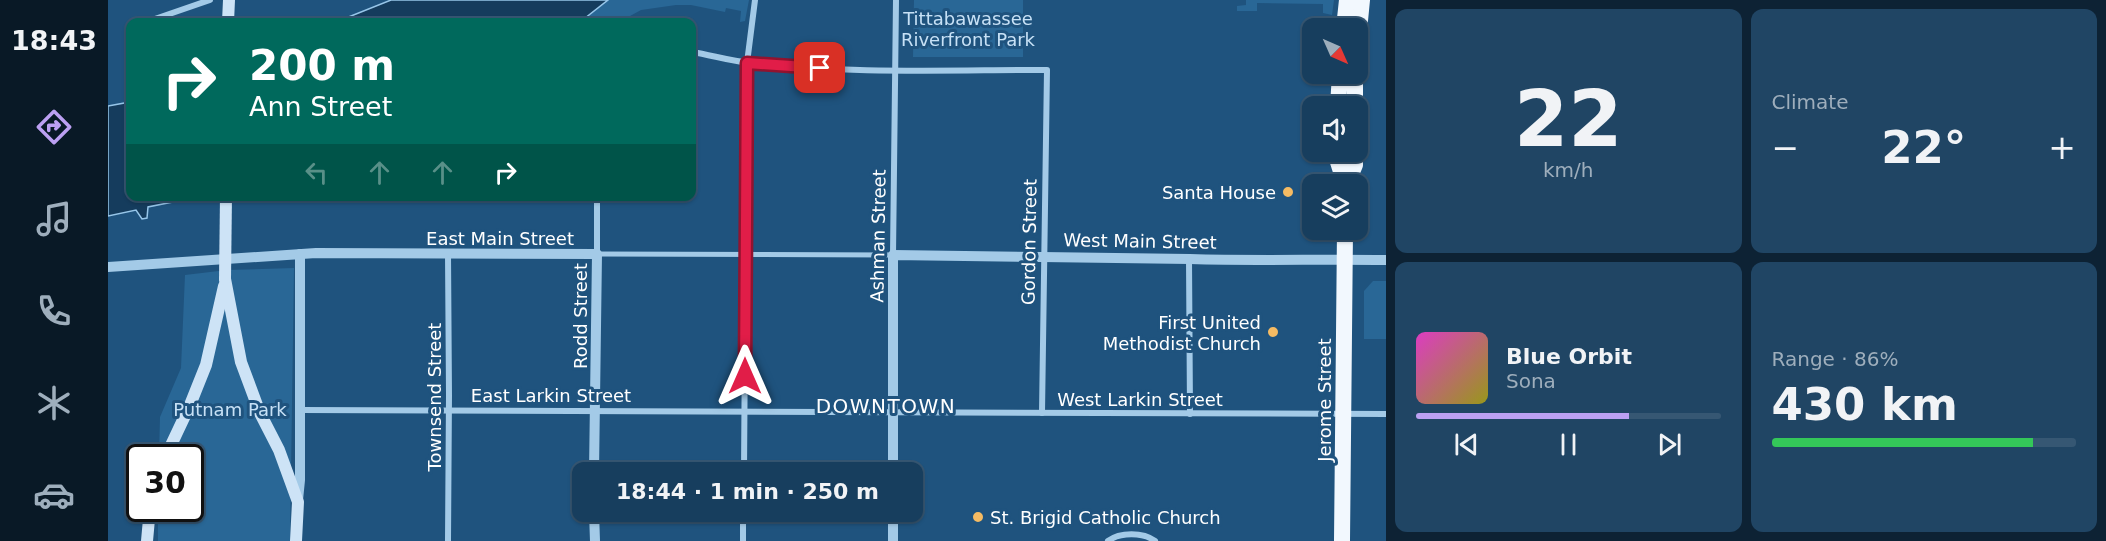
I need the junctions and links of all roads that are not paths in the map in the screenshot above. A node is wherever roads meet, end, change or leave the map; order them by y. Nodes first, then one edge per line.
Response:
1 (210, 0) edge
2 (229, 0) edge
3 (755, 0) edge
4 (896, 0) edge
5 (1347, 0) edge
6 (1362, 0) edge
7 (158, 18) edge
8 (228, 18) edge
9 (1345, 18) edge
10 (1360, 18) edge
11 (696, 53) edge
12 (747, 63) junction
13 (896, 70) junction
14 (226, 201) edge
15 (597, 201) edge
16 (1345, 240) edge
17 (300, 254) junction
18 (448, 254) junction
19 (597, 254) junction
20 (744, 255) junction
21 (893, 255) junction
22 (1044, 256) junction
23 (1344, 259) junction
24 (1189, 260) junction
25 (1386, 260) edge
26 (108, 267) edge
27 (225, 279) junction
28 (300, 410) junction
29 (449, 411) junction
30 (595, 412) junction
31 (745, 412) junction
32 (894, 413) junction
33 (1042, 413) junction
34 (1190, 414) junction
35 (1343, 414) junction
36 (1386, 414) edge
37 (172, 444) edge
38 (594, 462) edge
39 (744, 462) edge
40 (893, 462) edge
41 (298, 502) junction
42 (149, 522) edge
43 (594, 522) edge
44 (743, 522) edge
45 (893, 522) edge
46 (147, 541) edge
47 (296, 541) edge
48 (448, 541) edge
49 (595, 541) edge
50 (743, 541) edge
51 (893, 541) edge
52 (1108, 541) edge
53 (1155, 541) edge
54 (1342, 541) edge

1 - 7 street
2 - 8 main road
3 - 12 street
4 - 13 street, Ashman Street
5 - 9 highway
6 - 10 highway
11 - 12 street
12 - 13 street
12 - 20 street
13 - 21 street, Ashman Street
13 - 22 street, Gordon Street
14 - 27 main road, bridge
15 - 19 street, Rodd Street
16 - 23 highway, Jerome Street
17 - 18 street, East Main Street
17 - 26 street, East Main Street
17 - 28 street
18 - 19 street, East Main Street
18 - 29 street, Townsend Street
19 - 20 street, East Main Street
19 - 30 street, Rodd Street
20 - 21 street, East Main Street
20 - 31 street
21 - 22 street, West Main Street
21 - 32 street, Ashman Street
22 - 24 street, West Main Street
22 - 33 street, Gordon Street
23 - 24 street, West Main Street
23 - 25 street, West Main Street
23 - 35 highway, Jerome Street
24 - 34 street
27 - 37 main road
27 - 41 main road
28 - 29 street, East Larkin Street
28 - 41 street
29 - 30 street, East Larkin Street
29 - 48 street, Townsend Street
30 - 31 street, East Larkin Street
30 - 38 street, Rodd Street
31 - 32 street, East Larkin Street
31 - 39 street
32 - 33 street, West Larkin Street
32 - 40 street, Ashman Street
33 - 34 street, West Larkin Street
34 - 35 street, West Larkin Street
35 - 36 street, West Larkin Street
35 - 54 highway, Jerome Street
41 - 47 main road
42 - 46 main road
43 - 49 street
44 - 50 street
45 - 51 street
52 - 53 street

